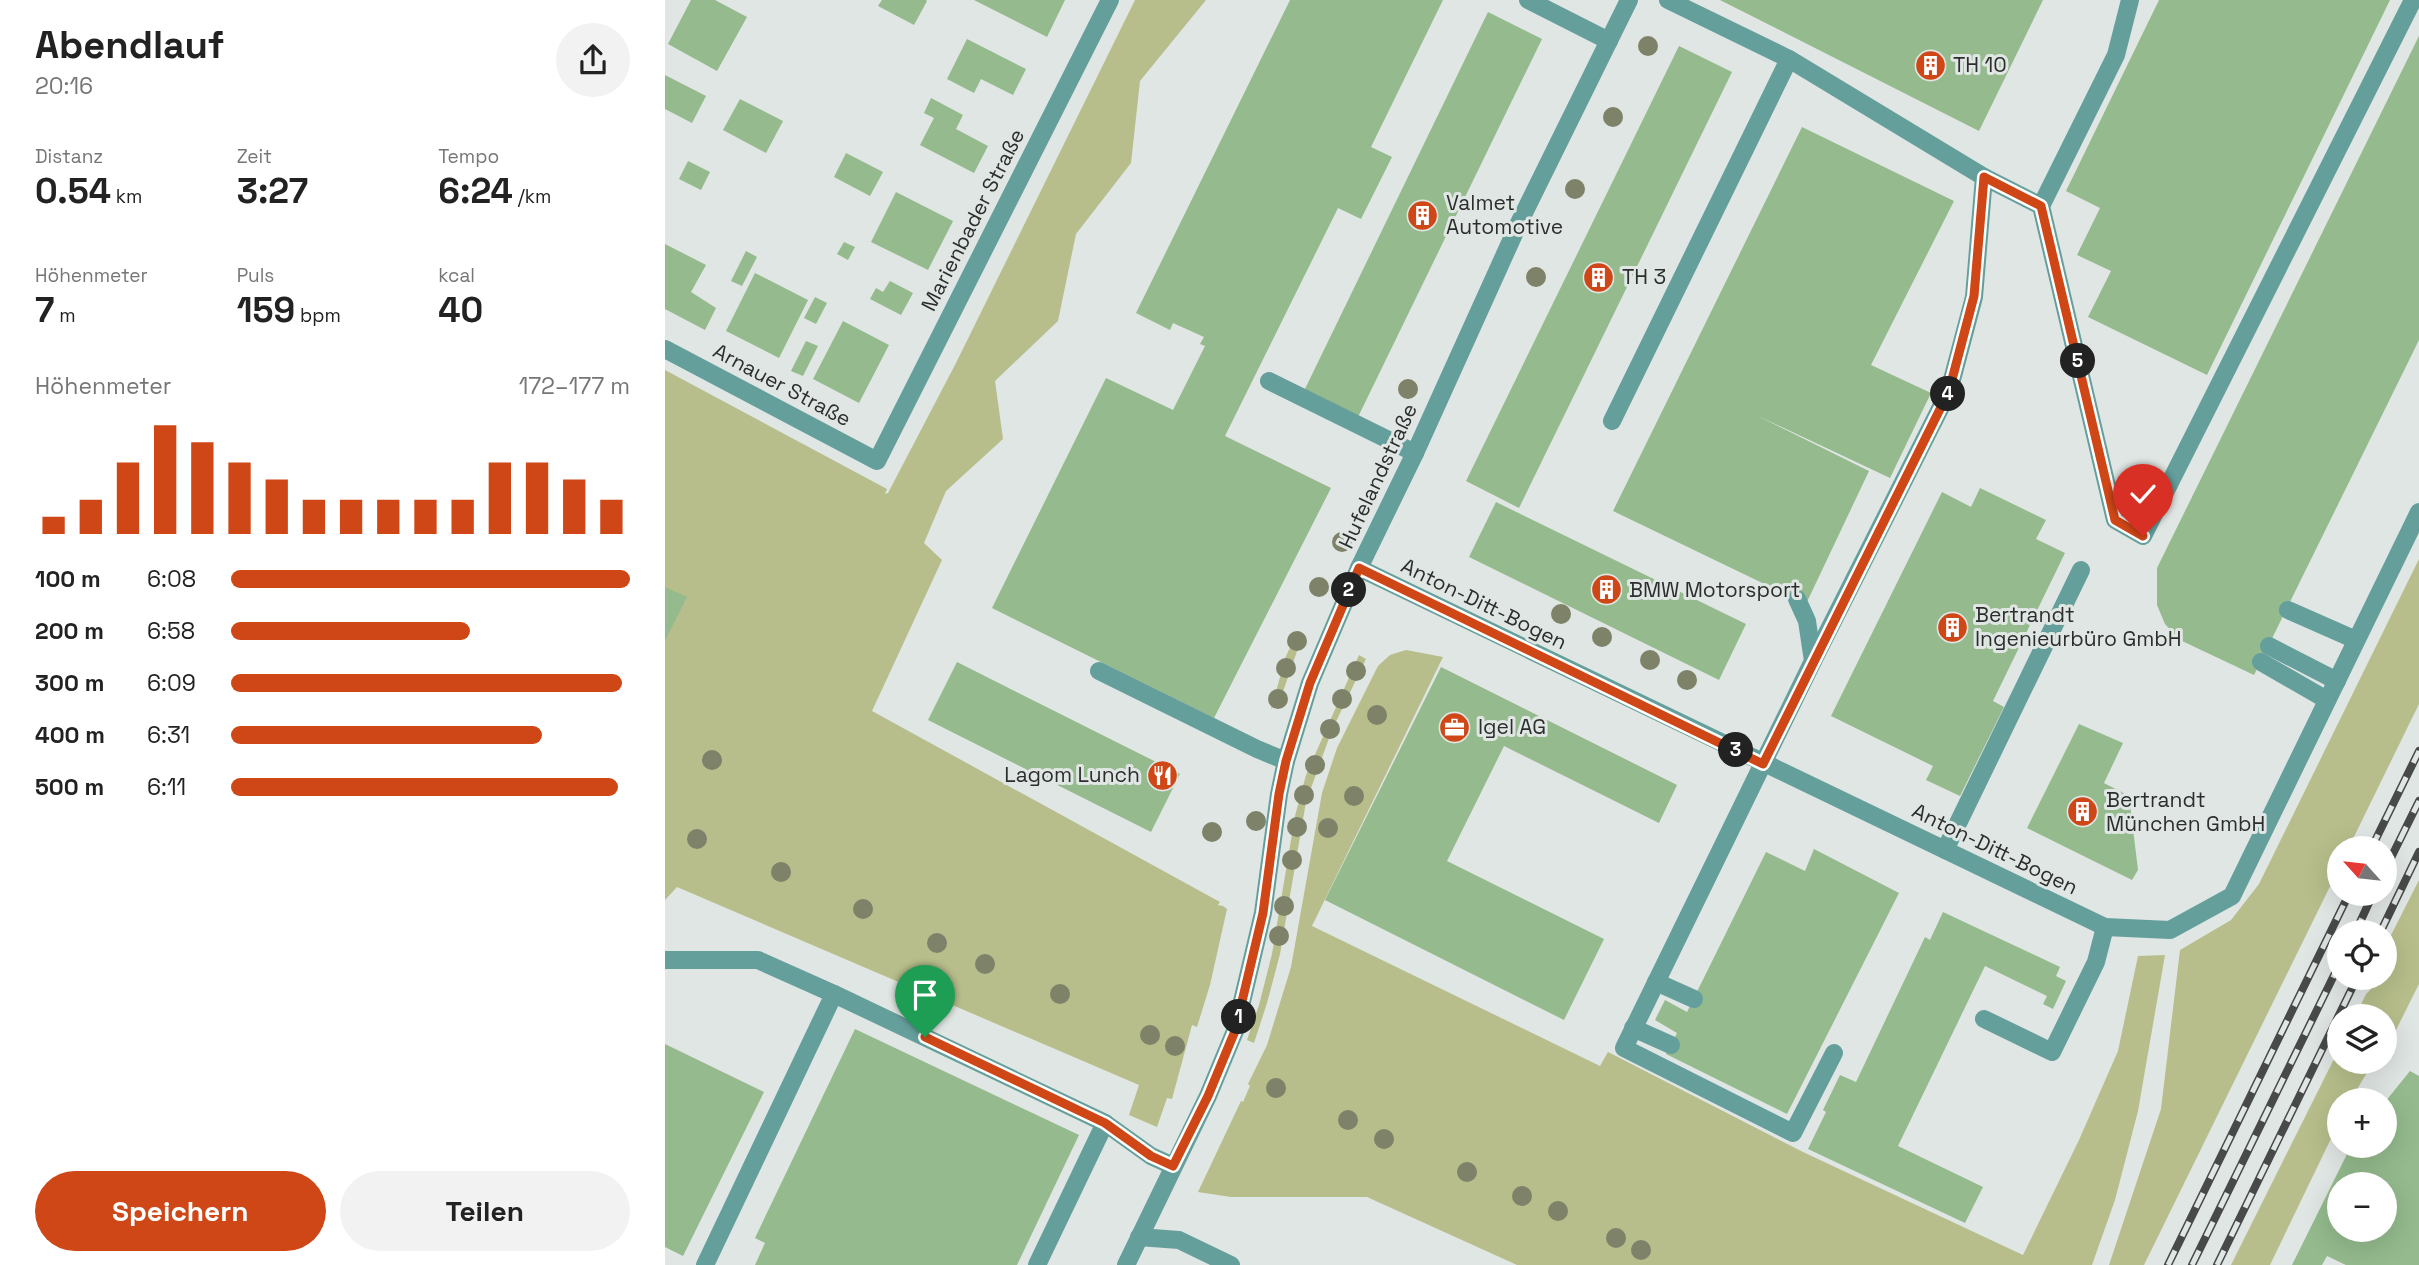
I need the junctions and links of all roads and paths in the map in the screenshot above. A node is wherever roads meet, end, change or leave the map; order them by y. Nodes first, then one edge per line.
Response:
1 (1110, 0) edge
2 (1528, 0) edge
3 (1629, 0) edge
4 (1668, 0) edge
5 (2130, 0) edge
6 (2413, 0) edge
7 (1609, 41) junction
8 (1789, 59) junction
9 (1984, 177) junction
10 (2041, 206) junction
11 (665, 349) edge
12 (1269, 381) dead end
13 (1612, 421) dead end
14 (1415, 453) junction
15 (877, 461) joint
16 (2419, 512) edge
17 (1359, 568) junction
18 (2081, 570) dead end
19 (1797, 599) dead end
20 (2288, 610) dead end
21 (2356, 640) junction
22 (2269, 646) dead end
23 (1813, 662) junction
24 (2261, 662) dead end
25 (1099, 671) dead end
26 (2337, 681) junction
27 (2327, 700) junction
28 (1286, 761) junction
29 (1763, 764) junction
30 (1945, 850) junction
31 (2105, 927) junction
32 (665, 960) edge
33 (1655, 982) junction
34 (834, 994) junction
35 (1694, 999) dead end
36 (1984, 1019) dead end
37 (1633, 1028) junction
38 (1671, 1045) dead end
39 (1834, 1053) dead end
40 (1105, 1123) junction
41 (1173, 1166) junction
42 (1139, 1237) junction
43 (705, 1265) edge
44 (1037, 1265) edge
45 (1126, 1265) edge
46 (1230, 1265) edge

1 - 15 street, Marienbader Straße
2 - 7 street
3 - 7 street, Hufelandstraße
4 - 8 street
5 - 10 street
6 - 10 street
7 - 14 street, Hufelandstraße
8 - 9 street
8 - 13 street
9 - 10 street
9 - 23 street
11 - 15 street, Arnauer Straße
12 - 14 street
14 - 17 street, Hufelandstraße
16 - 21 street, Anton-Ditt-Bogen
17 - 28 street, Hufelandstraße
17 - 29 street, Anton-Ditt-Bogen
18 - 30 street
19 - 23 street
20 - 21 street
21 - 26 street, Anton-Ditt-Bogen
22 - 26 street
23 - 29 street
24 - 27 street
25 - 28 street
26 - 27 street, Anton-Ditt-Bogen
27 - 31 street, Anton-Ditt-Bogen
28 - 41 street, Hufelandstraße
29 - 30 street, Anton-Ditt-Bogen
29 - 33 street
30 - 31 street, Anton-Ditt-Bogen
31 - 36 street
32 - 34 street
33 - 35 street
33 - 37 street
34 - 40 street
34 - 43 street
37 - 38 street
37 - 39 street
40 - 41 street
40 - 44 street
41 - 42 street, Hufelandstraße
42 - 45 street, Hufelandstraße
42 - 46 street

